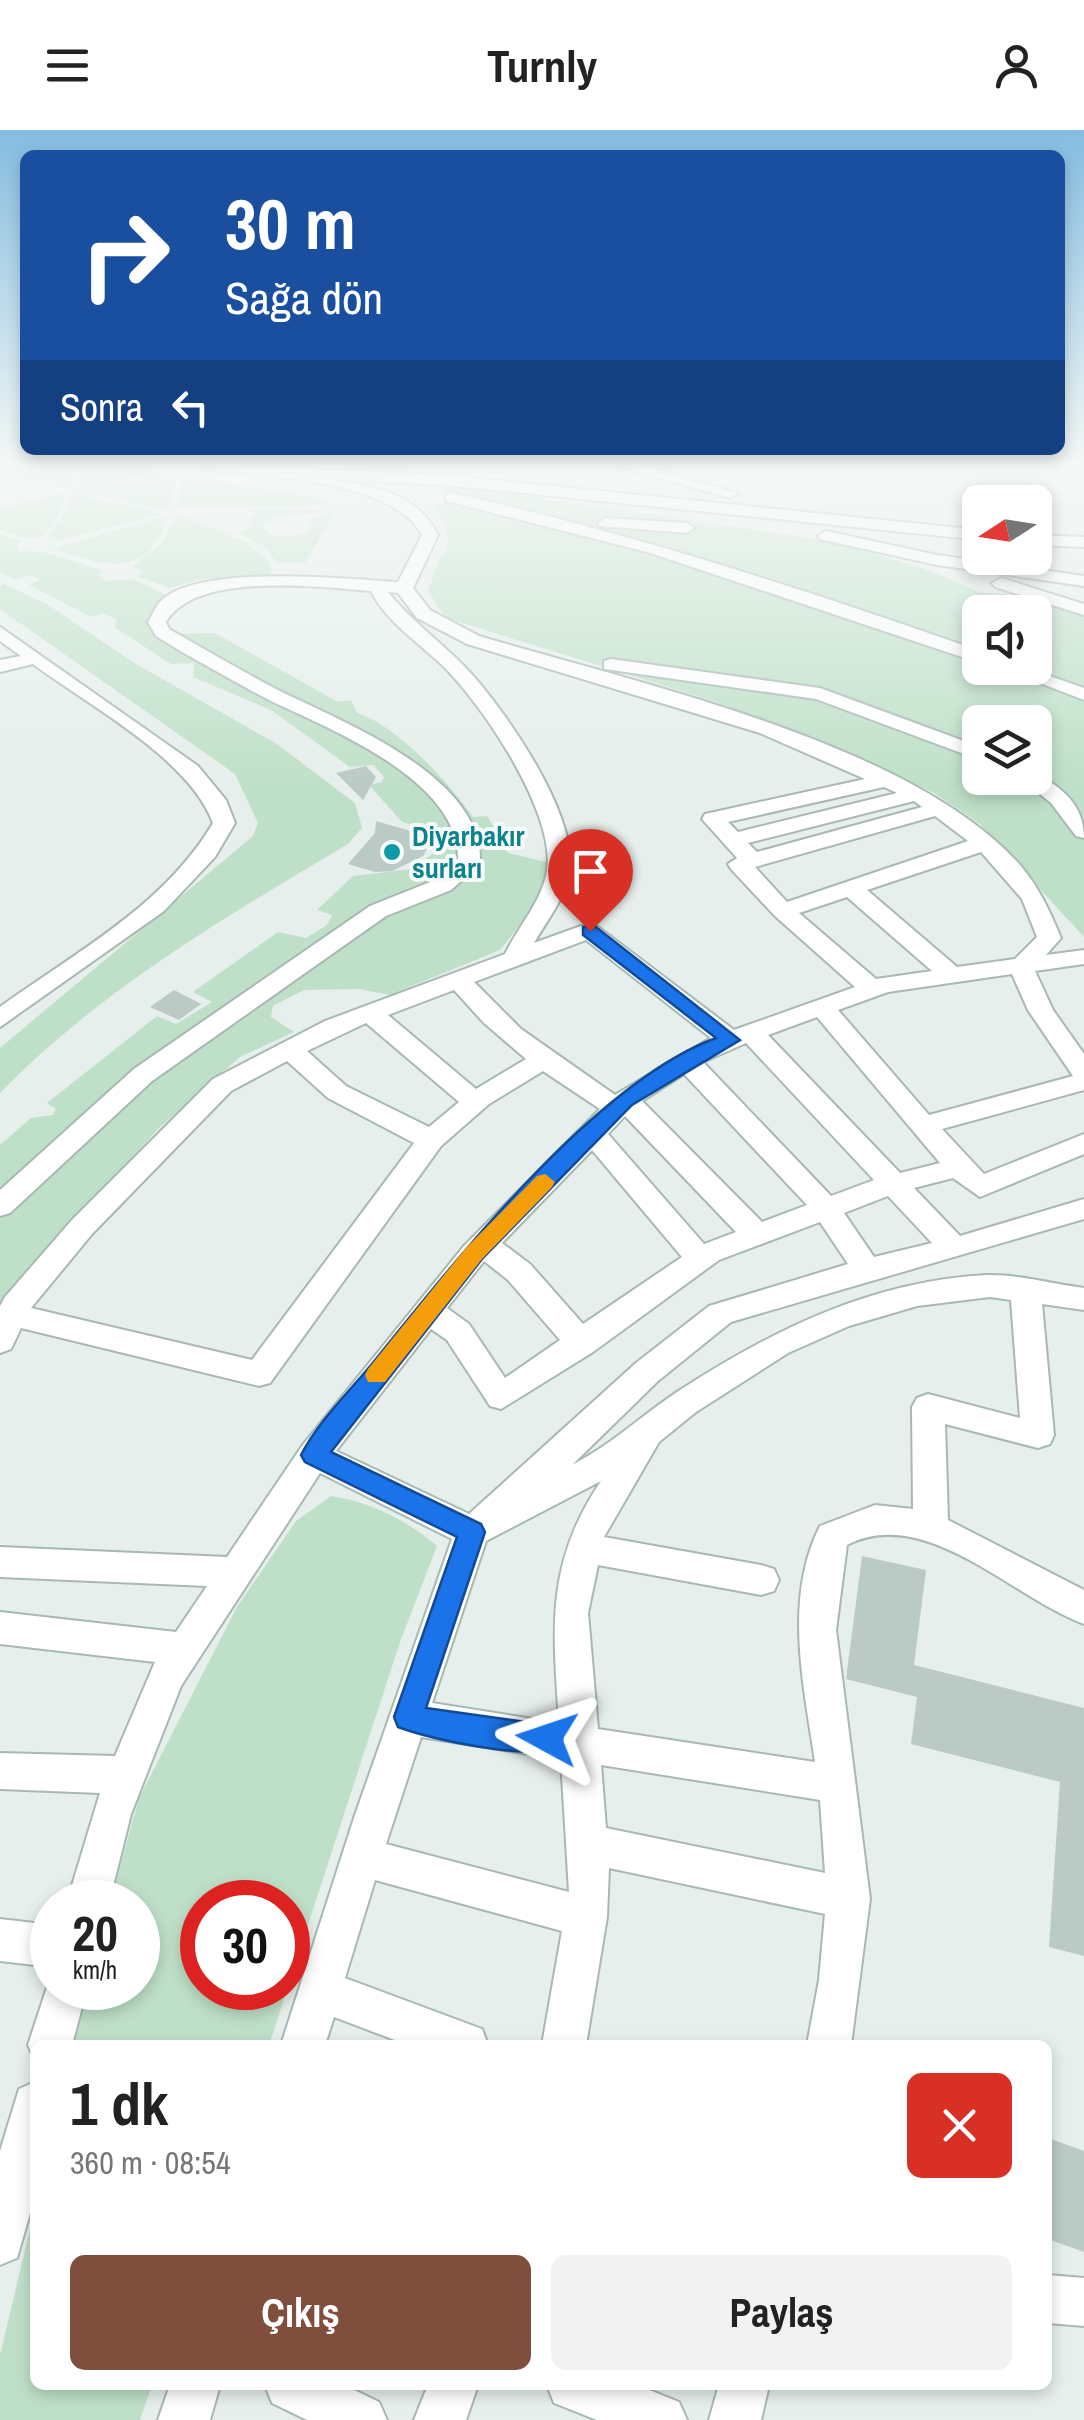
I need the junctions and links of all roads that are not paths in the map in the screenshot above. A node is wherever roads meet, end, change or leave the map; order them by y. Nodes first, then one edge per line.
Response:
1 (412, 571) edge
2 (683, 571) edge
3 (726, 571) edge
4 (969, 571) edge
5 (1013, 571) edge
6 (1084, 581) edge
7 (375, 587) junction
8 (404, 588) junction
9 (1084, 610) edge
10 (0, 632) edge
11 (897, 649) dead end
12 (962, 650) edge
13 (36, 658) junction
14 (612, 665) dead end
15 (0, 666) edge
16 (1052, 683) edge
17 (1084, 694) edge
18 (962, 747) edge
19 (886, 780) junction
20 (1052, 793) edge
21 (918, 794) junction
22 (941, 808) junction
23 (1084, 831) edge
24 (733, 840) junction
25 (985, 843) junction
26 (753, 861) junction
27 (852, 889) junction
28 (784, 910) junction
29 (516, 958) junction
30 (1083, 958) edge
31 (1022, 967) junction
32 (952, 976) junction
33 (458, 978) junction
34 (873, 989) junction
35 (822, 1007) junction
36 (370, 1012) junction
37 (0, 1019) edge
38 (741, 1036) junction
39 (287, 1048) junction
40 (543, 1060) junction
41 (686, 1060) junction
42 (1084, 1073) edge
43 (1084, 1082) edge
44 (474, 1102) junction
45 (621, 1104) junction
46 (924, 1125) junction
47 (592, 1133) junction
48 (431, 1140) junction
49 (1084, 1143) edge
50 (960, 1167) junction
51 (898, 1184) junction
52 (0, 1206) edge
53 (826, 1208) junction
54 (1084, 1209) edge
55 (755, 1233) junction
56 (483, 1244) junction
57 (954, 1248) junction
58 (700, 1260) junction
59 (867, 1269) junction
60 (1025, 1290) junction
61 (1084, 1299) edge
62 (428, 1310) junction
63 (5, 1328) edge
64 (582, 1344) junction
65 (657, 1426) junction
66 (314, 1455) junction
67 (931, 1529) junction
68 (472, 1532) junction
69 (584, 1548) junction
70 (0, 1562) edge
71 (236, 1572) junction
72 (762, 1580) dead end
73 (1084, 1608) edge
74 (0, 1628) edge
75 (184, 1649) junction
76 (408, 1717) junction
77 (580, 1741) junction
78 (0, 1771) edge
79 (126, 1775) junction
80 (838, 1784) junction
81 (588, 1844) junction
82 (362, 1858) junction
83 (94, 1880) edge
84 (848, 1898) junction
85 (586, 1917) junction
86 (0, 1940) edge
87 (30, 1943) edge
88 (320, 1990) junction
89 (59, 2010) edge
90 (51, 2040) edge
91 (305, 2040) edge
92 (453, 2040) edge
93 (565, 2040) edge
94 (830, 2040) edge
95 (30, 2124) edge
96 (0, 2241) edge
97 (1052, 2299) edge
98 (1084, 2302) edge
99 (193, 2390) edge
100 (300, 2390) edge
101 (450, 2390) edge
102 (743, 2390) edge
103 (596, 2398) edge
104 (184, 2420) edge
105 (361, 2420) edge
106 (440, 2420) edge
107 (661, 2420) edge
108 (735, 2420) edge

1 - 8 street
2 - 11 street
3 - 12 street
4 - 9 street
5 - 6 street
7 - 8 street
7 - 29 street
7 - 52 street
8 - 19 street
10 - 13 street
13 - 15 street
13 - 37 street
14 - 18 street
16 - 17 street
19 - 21 street
19 - 24 street
20 - 23 street
21 - 22 street
21 - 24 street
22 - 25 street
22 - 26 street
24 - 26 street
25 - 27 street
25 - 31 street
26 - 28 street
27 - 28 street
27 - 32 street
28 - 34 street
29 - 33 street
29 - 38 street
30 - 31 street
31 - 32 street
31 - 42 street
32 - 34 street
33 - 36 street
33 - 40 street
34 - 35 street
35 - 38 street
35 - 46 street
36 - 39 street
36 - 44 street
38 - 41 street
38 - 51 street
39 - 48 street
39 - 63 street
40 - 44 street
40 - 45 street
41 - 45 street
41 - 53 street
43 - 46 street
44 - 48 street
45 - 47 street
45 - 55 street
46 - 50 street
47 - 56 street
47 - 58 street
48 - 63 street
49 - 50 street
50 - 51 street
51 - 53 street
51 - 57 street
53 - 55 street
53 - 59 street
54 - 57 street
55 - 58 street
56 - 62 street
56 - 64 street
57 - 59 street
58 - 64 street
59 - 68 street
60 - 61 street
60 - 65 street
60 - 67 street
62 - 64 street
62 - 66 street
65 - 68 street
65 - 69 street
66 - 68 street
66 - 71 street
67 - 73 street
67 - 80 street
68 - 76 street
69 - 72 street
69 - 77 street
70 - 71 street
71 - 75 street
74 - 75 street
75 - 79 street
76 - 77 street
76 - 82 street
77 - 80 street
77 - 81 street
78 - 79 street
79 - 83 street
80 - 84 street
81 - 84 street
81 - 85 street
82 - 85 street
82 - 88 street
84 - 94 street
85 - 93 street
86 - 87 street
88 - 91 street
88 - 92 street
89 - 90 street
95 - 96 street
97 - 98 street
99 - 104 street
100 - 105 street
101 - 106 street
102 - 108 street
103 - 107 street

